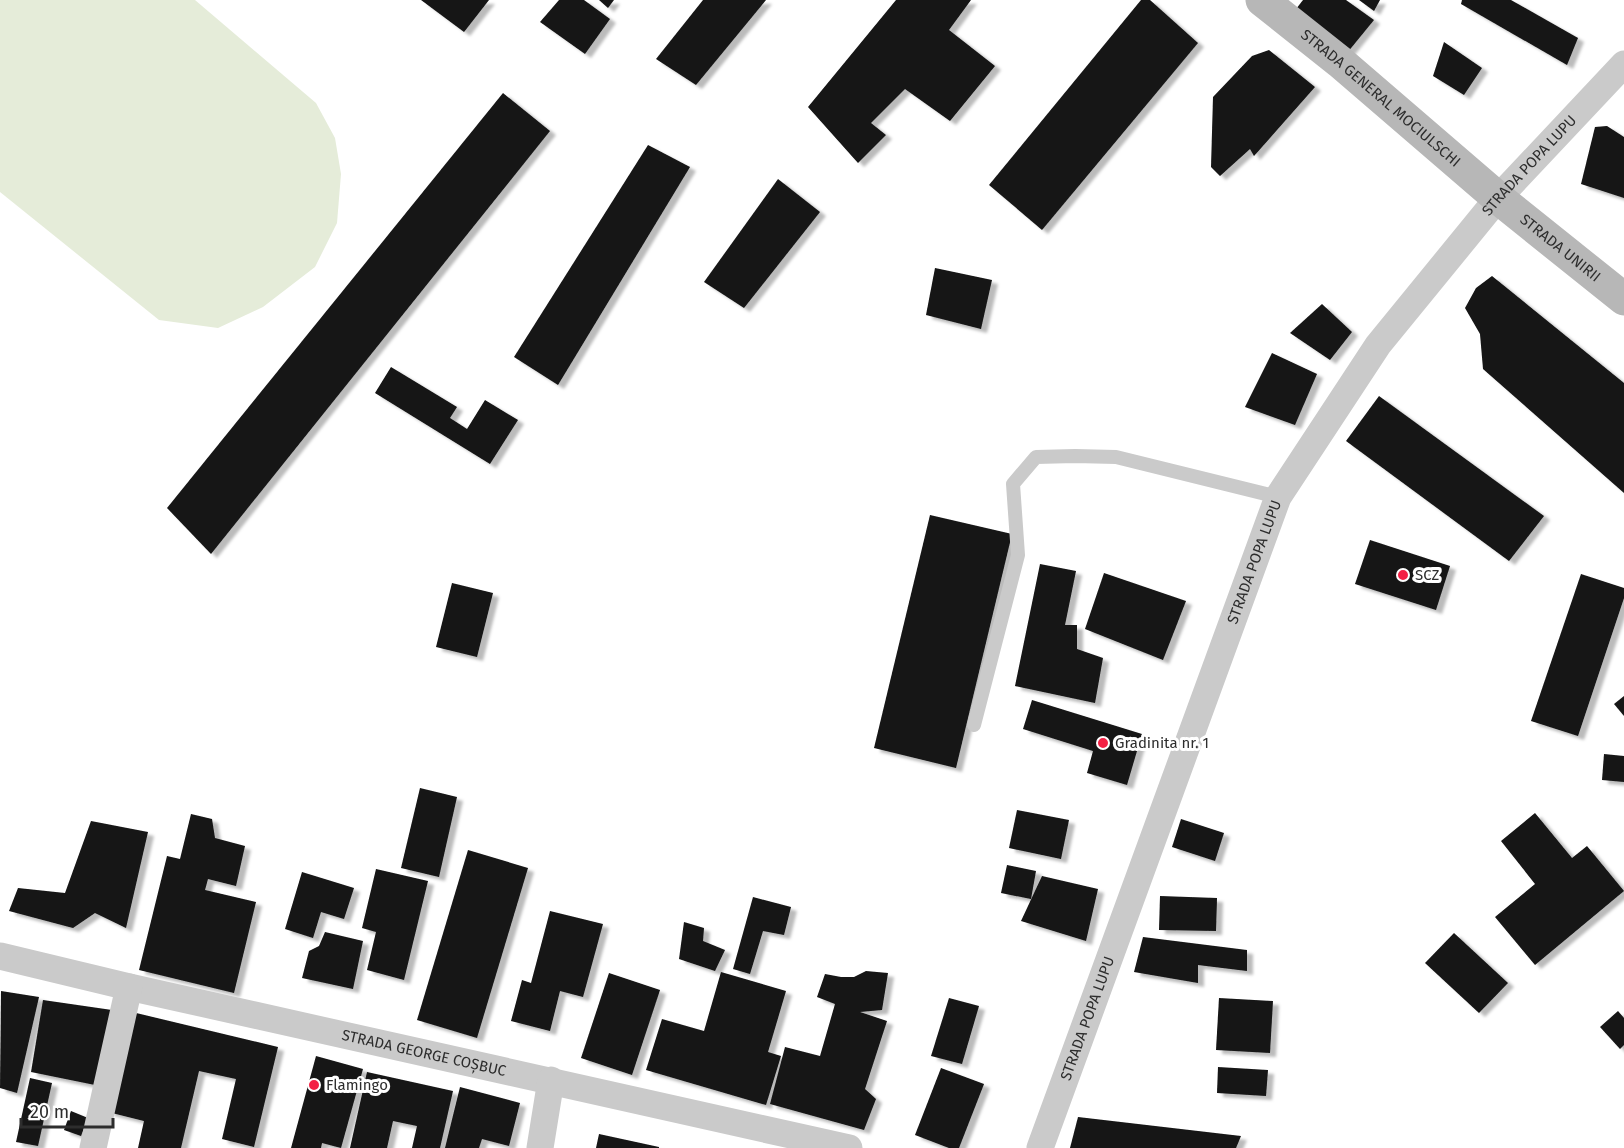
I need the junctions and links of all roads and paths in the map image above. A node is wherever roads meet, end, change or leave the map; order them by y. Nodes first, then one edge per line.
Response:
1 (1262, 0) edge
2 (1624, 64) edge
3 (1498, 198) junction
4 (1624, 299) edge
5 (1278, 497) junction
6 (974, 725) dead end
7 (0, 956) edge
8 (129, 987) junction
9 (551, 1080) junction
10 (93, 1148) edge
11 (540, 1148) edge
12 (849, 1148) edge
13 (1040, 1148) edge

1 - 3 main road, STRADA GENERAL MOCIULSCHI
2 - 3 street, STRADA POPA LUPU
3 - 4 main road, STRADA UNIRII
3 - 5 street, STRADA POPA LUPU
5 - 6 lane
5 - 13 street, STRADA POPA LUPU
7 - 8 street, STRADA GEORGE COȘBUC
8 - 9 street, STRADA GEORGE COȘBUC
8 - 10 street
9 - 11 street
9 - 12 street, STRADA GEORGE COȘBUC

